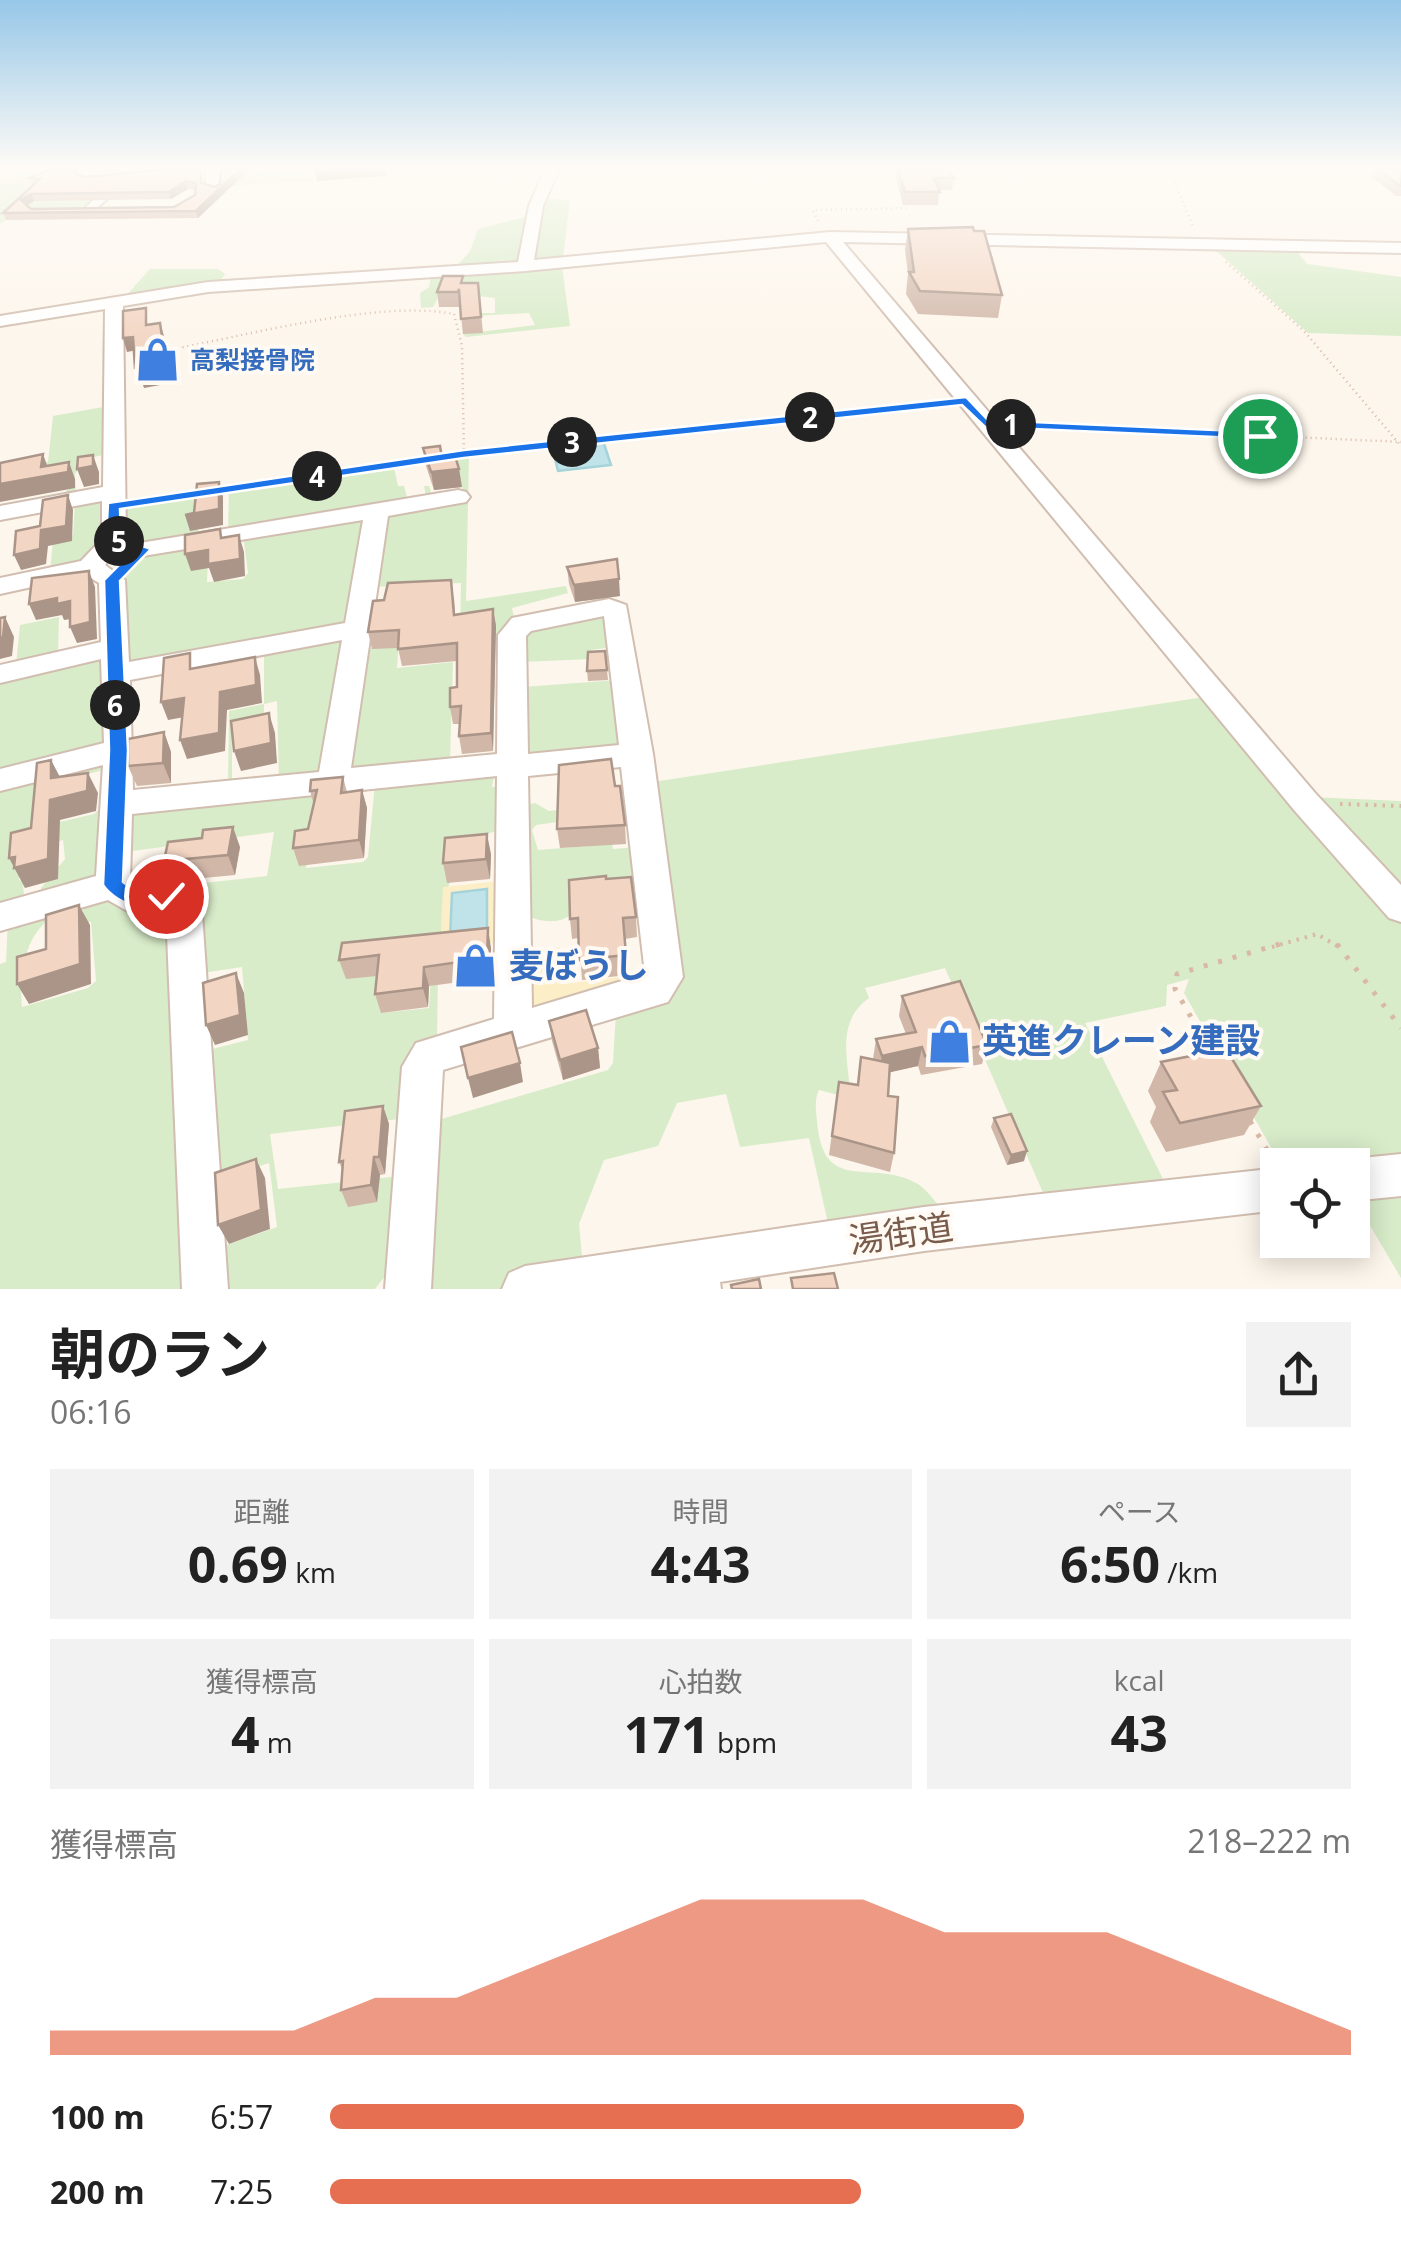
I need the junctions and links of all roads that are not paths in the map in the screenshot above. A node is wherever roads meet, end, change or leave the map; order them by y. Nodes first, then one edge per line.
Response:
1 (532, 229) edge
2 (830, 236) junction
3 (1401, 248) edge
4 (525, 266) junction
5 (114, 301) junction
6 (0, 322) edge
7 (458, 498) dead end
8 (113, 499) junction
9 (377, 510) junction
10 (0, 513) edge
11 (114, 540) junction
12 (143, 549) junction
13 (101, 574) junction
14 (0, 586) edge
15 (358, 630) junction
16 (113, 661) junction
17 (0, 674) edge
18 (118, 750) junction
19 (638, 754) junction
20 (514, 765) junction
21 (0, 780) edge
22 (333, 782) junction
23 (116, 804) junction
24 (113, 885) junction
25 (1401, 908) edge
26 (0, 917) edge
27 (513, 1030) junction
28 (1401, 1175) edge
29 (1370, 1178) edge
30 (1260, 1190) edge
31 (696, 1277) edge
32 (205, 1289) edge
33 (408, 1289) edge
34 (525, 1289) edge

1 - 4 street
2 - 3 street
2 - 4 street
2 - 25 street
4 - 5 street
5 - 6 street
5 - 8 street
7 - 9 street
8 - 10 street
8 - 11 street
9 - 12 street
9 - 15 street
11 - 12 street
11 - 13 street
12 - 13 street
13 - 14 street
13 - 16 street
15 - 16 street
15 - 22 street
16 - 17 street
16 - 18 street
18 - 21 street
18 - 23 street
19 - 20 street
19 - 20 street
19 - 27 street
20 - 22 street
20 - 27 street
22 - 23 street
23 - 24 street
24 - 26 street
24 - 32 street
27 - 33 street
28 - 29 street
30 - 31 street, 湯街道
31 - 34 street, 湯街道

